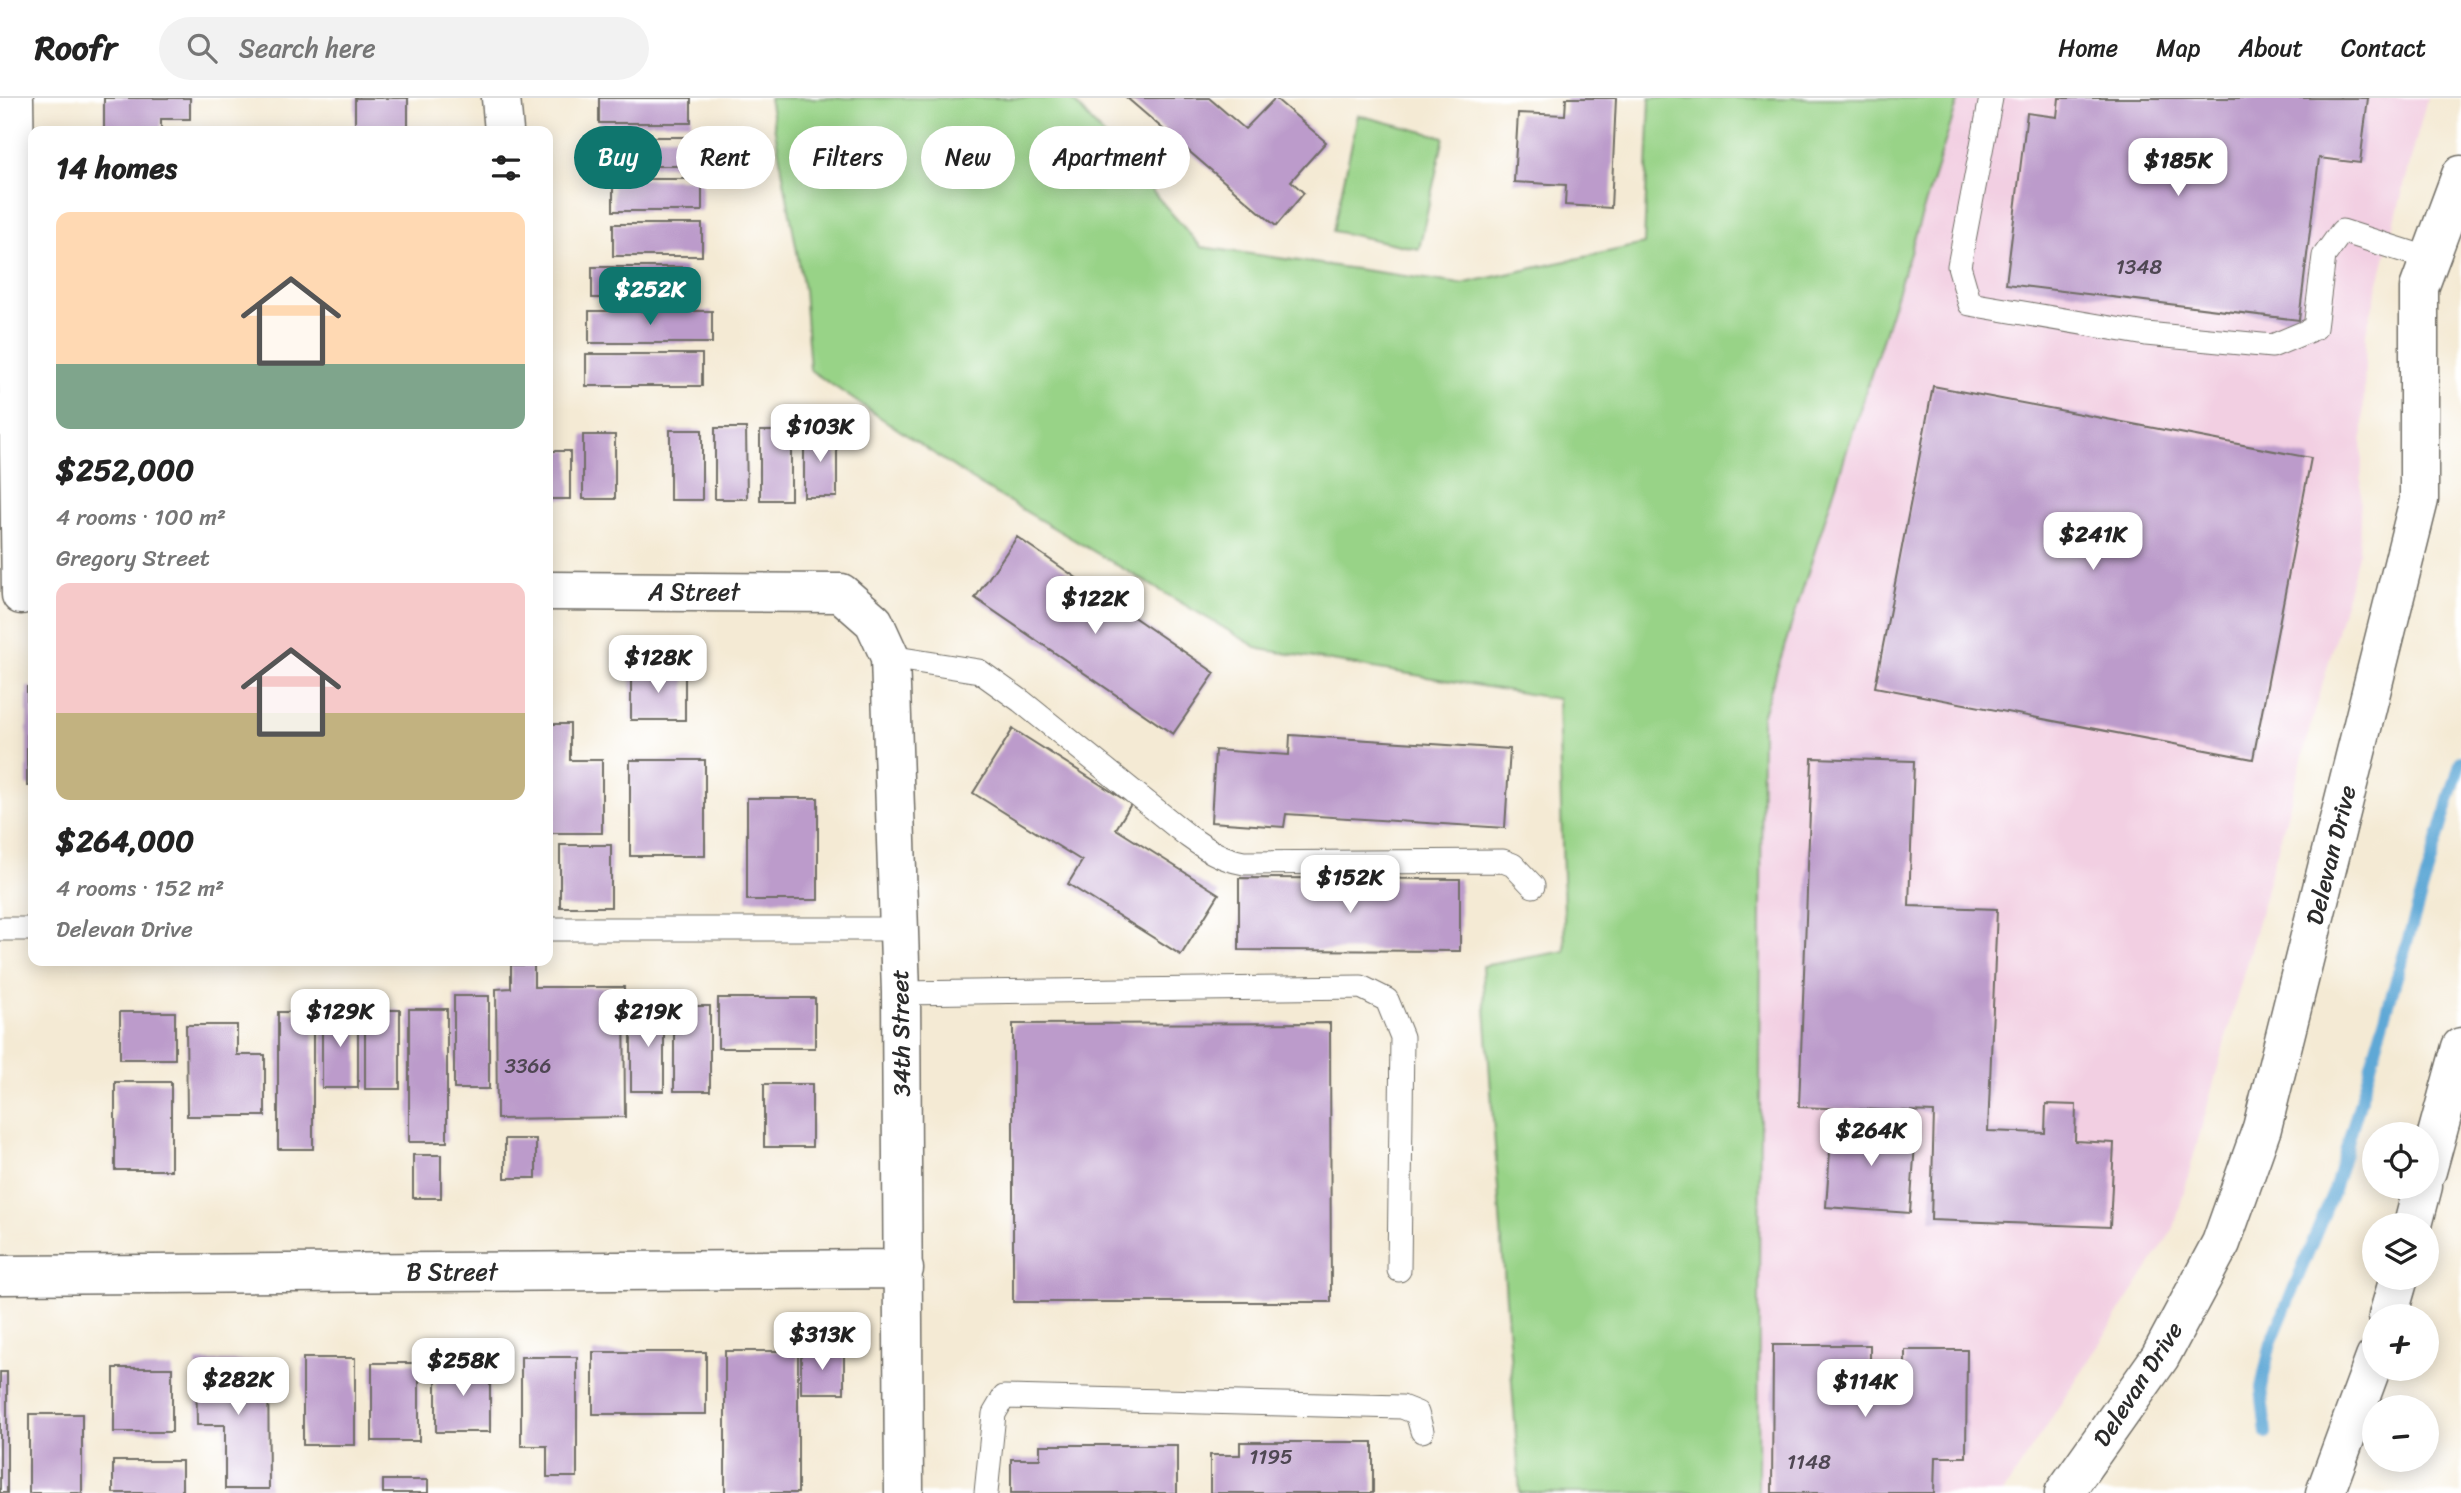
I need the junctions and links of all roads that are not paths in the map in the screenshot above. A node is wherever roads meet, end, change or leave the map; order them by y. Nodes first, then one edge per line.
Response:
1 (14, 98) edge
2 (501, 98) edge
3 (1991, 98) edge
4 (504, 126) edge
5 (2461, 175) edge
6 (2430, 260) junction
7 (553, 591) edge
8 (841, 593) joint
9 (18, 595) edge
10 (890, 657) junction
11 (1533, 886) dead end
12 (0, 929) edge
13 (28, 929) edge
14 (553, 929) edge
15 (899, 929) junction
16 (901, 993) junction
17 (2461, 1047) edge
18 (2439, 1127) edge
19 (904, 1269) junction
20 (1399, 1270) dead end
21 (0, 1275) edge
22 (2366, 1381) edge
23 (1422, 1431) dead end
24 (904, 1493) edge
25 (986, 1493) edge
26 (2064, 1493) edge
27 (2325, 1493) edge

1 - 9 main road
2 - 4 main road
3 - 6 lane
5 - 6 main road, Delevan Drive
6 - 26 main road, Delevan Drive
7 - 8 main road, A Street
8 - 10 main road, 34th Street
10 - 11 lane
10 - 15 main road, 34th Street
12 - 13 lane
14 - 15 lane
15 - 16 main road, 34th Street
16 - 19 main road, 34th Street
16 - 20 lane
17 - 18 main road
19 - 21 main road, B Street
19 - 24 main road, 34th Street
22 - 27 main road
23 - 25 lane

